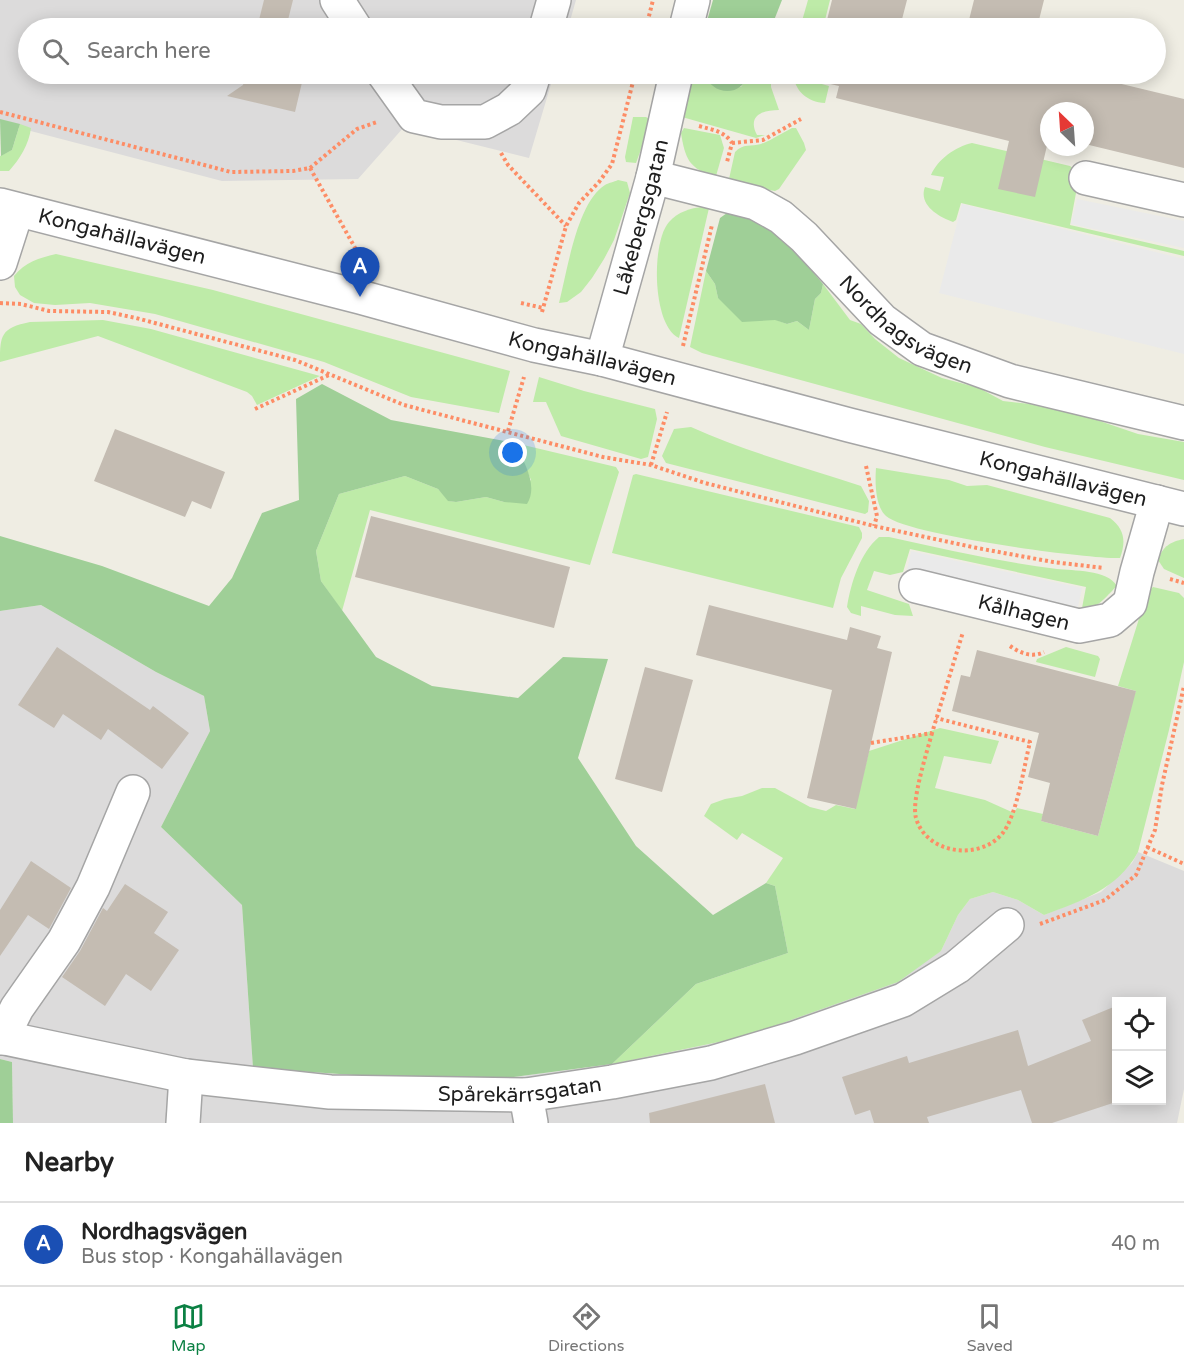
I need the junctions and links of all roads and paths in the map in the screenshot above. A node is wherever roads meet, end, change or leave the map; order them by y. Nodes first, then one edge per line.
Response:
1 (337, 0) edge
2 (554, 0) edge
3 (653, 0) edge
4 (693, 0) edge
5 (349, 18) edge
6 (549, 18) edge
7 (648, 18) edge
8 (688, 18) edge
9 (391, 84) edge
10 (531, 84) edge
11 (632, 84) edge
12 (674, 84) edge
13 (509, 109) junction
14 (0, 112) edge
15 (414, 116) junction
16 (801, 120) dead end
17 (732, 143) dead end
18 (309, 168) junction
19 (654, 177) junction
20 (1086, 178) dead end
21 (1184, 200) edge
22 (9, 208) edge
23 (566, 226) junction
24 (0, 263) edge
25 (367, 264) dead end
26 (0, 303) edge
27 (534, 345) junction
28 (602, 359) junction
29 (330, 375) junction
30 (255, 409) dead end
31 (1184, 423) edge
32 (508, 431) junction
33 (866, 466) dead end
34 (1171, 506) edge
35 (874, 525) junction
36 (1137, 572) junction
37 (1184, 583) edge
38 (916, 586) dead end
39 (972, 600) junction
40 (1184, 686) edge
41 (936, 718) junction
42 (932, 733) junction
43 (871, 743) dead end
44 (133, 792) dead end
45 (1147, 847) junction
46 (1184, 864) edge
47 (1007, 924) joint
48 (1, 1037) edge
49 (186, 1076) junction
50 (528, 1109) edge
51 (183, 1123) edge

1 - 5 street
2 - 6 street
3 - 7 path
4 - 8 street
9 - 15 street
10 - 13 street
11 - 23 path
12 - 19 street, Låkebergsgatan
13 - 15 street
13 - 23 path
14 - 18 path
15 - 18 path
16 - 17 path
18 - 25 path
19 - 28 street, Låkebergsgatan
19 - 31 street, Nordhagsvägen
20 - 21 street
22 - 24 street
22 - 27 street, Kongahällavägen
23 - 27 path
26 - 29 path
27 - 28 street, Kongahällavägen
27 - 32 path
28 - 34 street, Kongahällavägen
29 - 30 path
29 - 32 path
32 - 35 path
33 - 35 path
34 - 36 street, Kålhagen
35 - 36 path
36 - 37 path
36 - 39 street, Kålhagen
38 - 39 street, Kålhagen
39 - 41 path
40 - 45 path
41 - 42 path
41 - 42 path
42 - 43 path
44 - 48 street
45 - 46 path
45 - 47 path
47 - 50 street, Spårekärrsgatan
48 - 49 street, Spårekärrsgatan
49 - 50 street, Spårekärrsgatan
49 - 51 street

